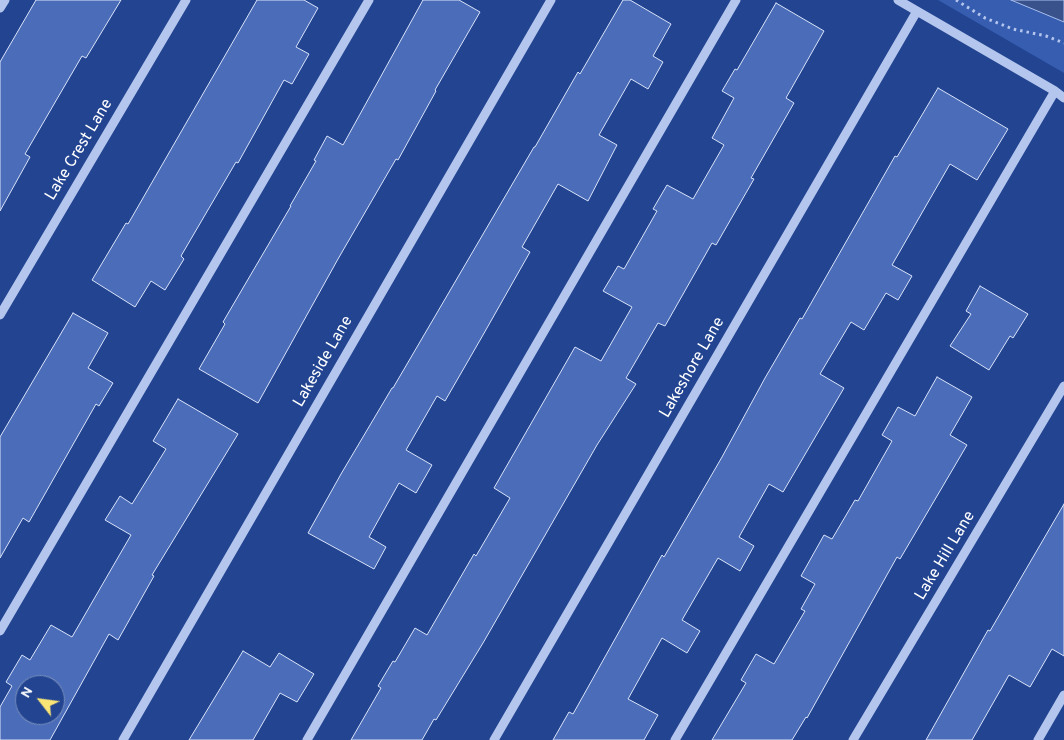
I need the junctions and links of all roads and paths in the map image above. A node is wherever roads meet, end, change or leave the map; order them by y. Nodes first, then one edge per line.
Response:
1 (5, 0) edge
2 (186, 0) edge
3 (370, 0) edge
4 (552, 0) edge
5 (736, 0) edge
6 (898, 0) edge
7 (956, 0) edge
8 (0, 8) edge
9 (917, 11) junction
10 (1064, 43) edge
11 (1055, 91) junction
12 (1064, 98) edge
13 (0, 315) edge
14 (1064, 386) edge
15 (0, 631) edge
16 (1064, 695) edge
17 (123, 740) edge
18 (307, 740) edge
19 (494, 740) edge
20 (675, 740) edge
21 (853, 740) edge
22 (1038, 740) edge

1 - 8 street
2 - 13 street, Lake Crest Lane
3 - 15 street
4 - 17 street, Lakeside Lane
5 - 18 street
6 - 9 street
7 - 10 path
9 - 11 street
9 - 19 street, Lakeshore Lane
11 - 12 street
11 - 20 street
14 - 21 street, Lake Hill Lane
16 - 22 street

